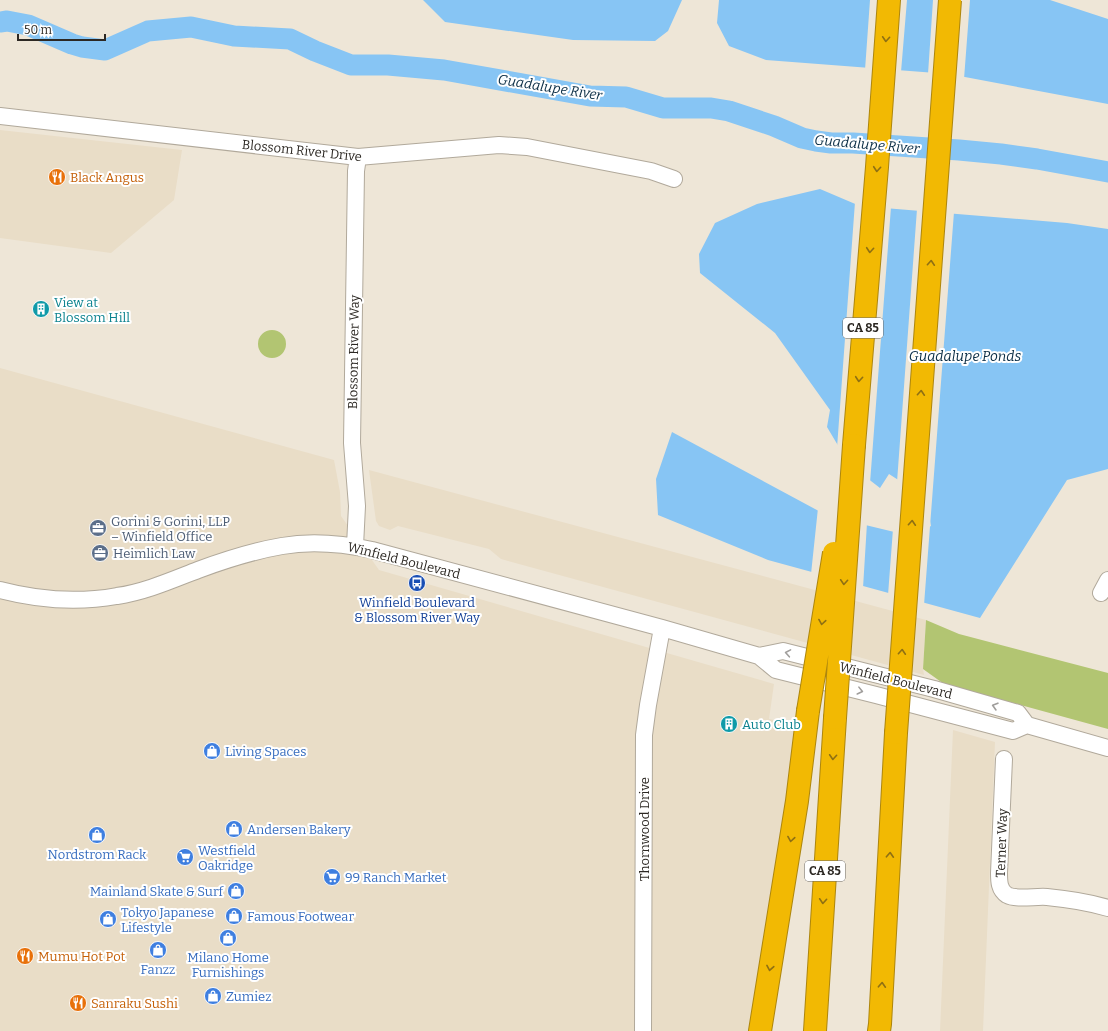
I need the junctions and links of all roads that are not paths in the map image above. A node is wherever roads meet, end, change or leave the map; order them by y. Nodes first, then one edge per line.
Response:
1 (889, 0) edge
2 (950, 0) edge
3 (0, 116) edge
4 (358, 157) junction
5 (674, 179) dead end
6 (854, 445) junction
7 (355, 546) junction
8 (0, 590) edge
9 (662, 628) junction
10 (1108, 748) edge
11 (1004, 758) dead end
12 (1108, 908) edge
13 (814, 1029) edge
14 (880, 1029) edge
15 (643, 1031) edge
16 (760, 1031) edge

1 -> 6 highway, CA 85
14 -> 2 highway, bridge
3 - 4 street, Blossom River Drive
4 - 5 street, Blossom River Drive
4 - 7 street, Blossom River Way
6 -> 13 highway, CA 85, bridge
6 -> 16 highway, bridge
7 - 8 street, Winfield Boulevard
7 - 9 street, Winfield Boulevard
9 - 10 street, Winfield Boulevard
9 - 15 street, Thornwood Drive
11 - 12 street, Terner Way

